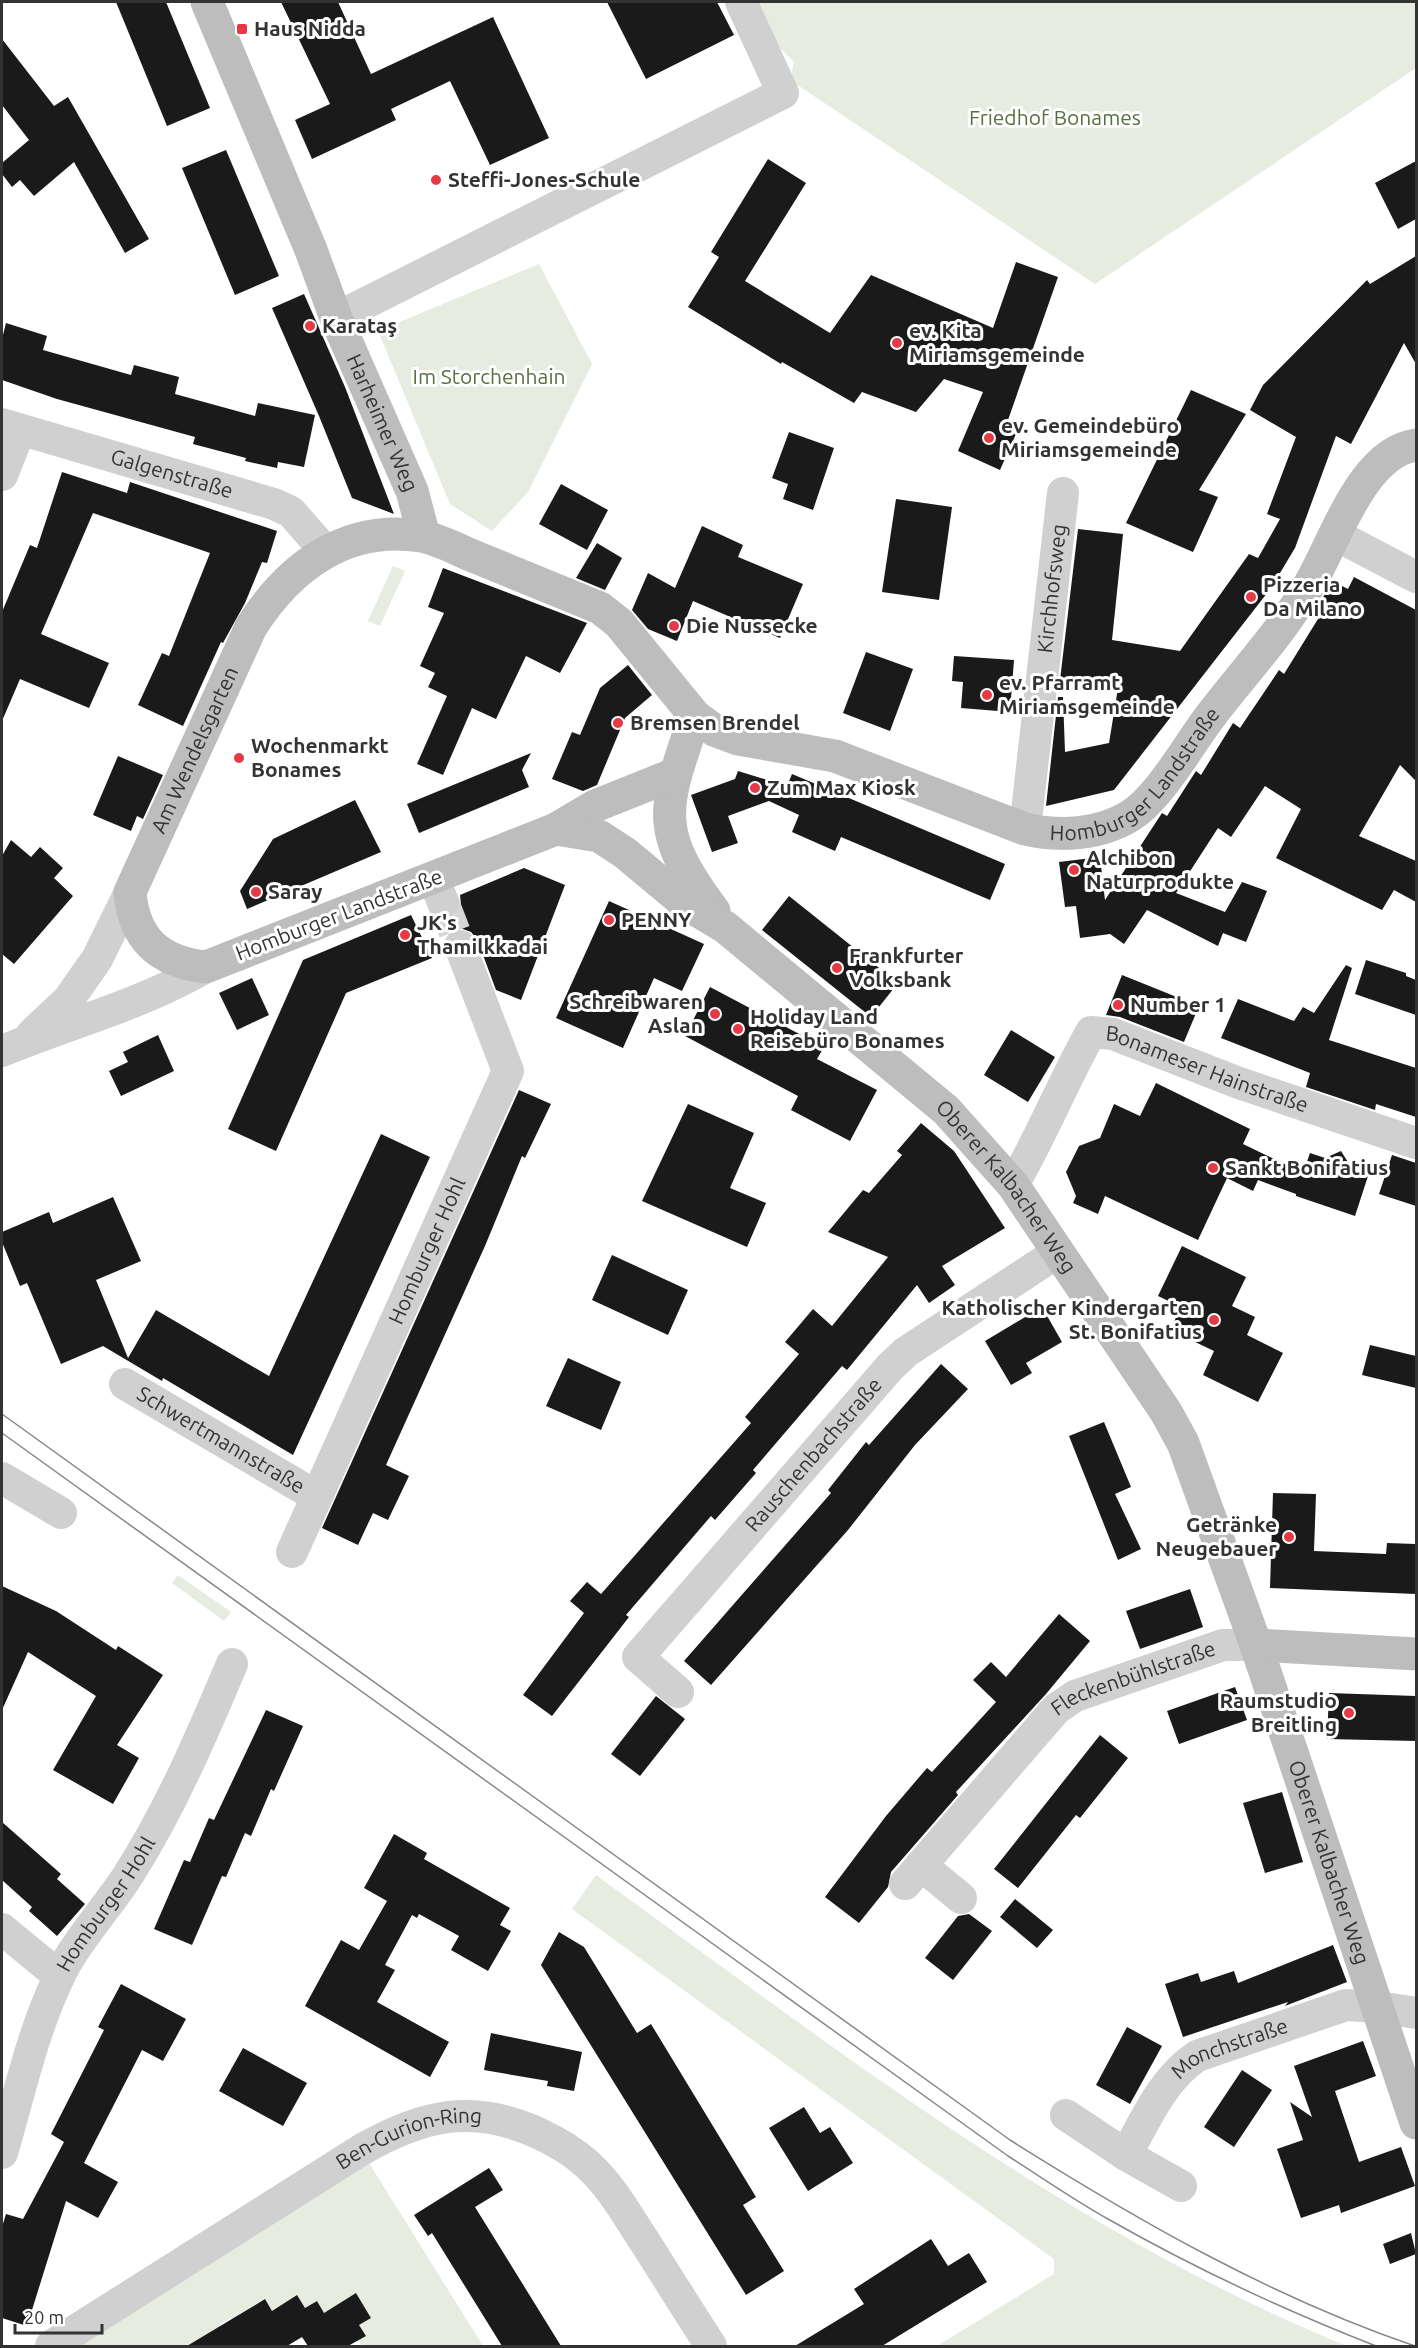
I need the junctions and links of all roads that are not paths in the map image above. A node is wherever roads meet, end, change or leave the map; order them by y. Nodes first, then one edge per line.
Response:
1 (207, 2) edge
2 (741, 2) edge
3 (336, 318) junction
4 (11, 427) edge
5 (1416, 445) edge
6 (2, 475) edge
7 (1063, 493) dead end
8 (1336, 535) junction
9 (424, 536) junction
10 (326, 552) junction
11 (1416, 577) edge
12 (695, 716) junction
13 (675, 774) junction
14 (556, 829) junction
15 (1025, 829) junction
16 (130, 892) junction
17 (726, 927) junction
18 (460, 946) tunnel mouth
19 (206, 967) junction
20 (12, 1046) edge
21 (1416, 1143) edge
22 (1013, 1185) junction
23 (1058, 1252) junction
24 (125, 1384) dead end
25 (2, 1478) edge
26 (316, 1496) junction
27 (61, 1513) dead end
28 (292, 1552) dead end
29 (1256, 1645) junction
30 (1416, 1654) edge
31 (232, 1664) dead end
32 (678, 1692) dead end
33 (961, 1898) dead end
34 (2, 1929) edge
35 (59, 1976) junction
36 (1378, 2007) junction
37 (1416, 2013) edge
38 (1066, 2115) dead end
39 (1416, 2123) edge
40 (2, 2153) edge
41 (1126, 2155) junction
42 (1181, 2186) dead end
43 (51, 2346) edge
44 (711, 2346) edge

1 - 3 street, Harheimer Weg
2 - 3 street
3 - 9 street, Harheimer Weg
4 - 6 street
4 - 10 street, Galgenstraße
5 - 8 street, Homburger Landstraße
7 - 15 street, Kirchhofsweg
8 - 11 street
8 - 15 street, Homburger Landstraße
9 - 10 street, Am Wendelsgarten
9 - 12 street
10 - 16 street, Am Wendelsgarten
12 - 13 street, Oberer Kalbacher Weg
12 - 15 street, Homburger Landstraße
13 - 14 street, Homburger Landstraße
13 - 17 street, Oberer Kalbacher Weg
14 - 17 street, Oberer Kalbacher Weg
14 - 19 street, Homburger Landstraße
16 - 19 street
16 - 20 street, Am Wendelsgarten
17 - 22 street, Oberer Kalbacher Weg
18 - 26 street, Homburger Hohl
19 - 20 street, Homburger Landstraße
21 - 22 street, Bonameser Hainstraße
22 - 23 street, Oberer Kalbacher Weg
23 - 29 street, Oberer Kalbacher Weg
23 - 32 street, Rauschenbachstraße
24 - 26 street, Schwertmannstraße
25 - 27 street
26 - 28 street, Homburger Hohl
29 - 30 street, Fleckenbühlstraße
29 - 33 street, Fleckenbühlstraße
29 - 36 street, Oberer Kalbacher Weg
31 - 35 street, Homburger Hohl
34 - 35 street
35 - 40 street, Homburger Hohl
36 - 37 street, Monchstraße
36 - 39 street, Oberer Kalbacher Weg
36 - 41 street, Monchstraße
38 - 41 street
41 - 42 street
43 - 44 street, Ben-Gurion-Ring

